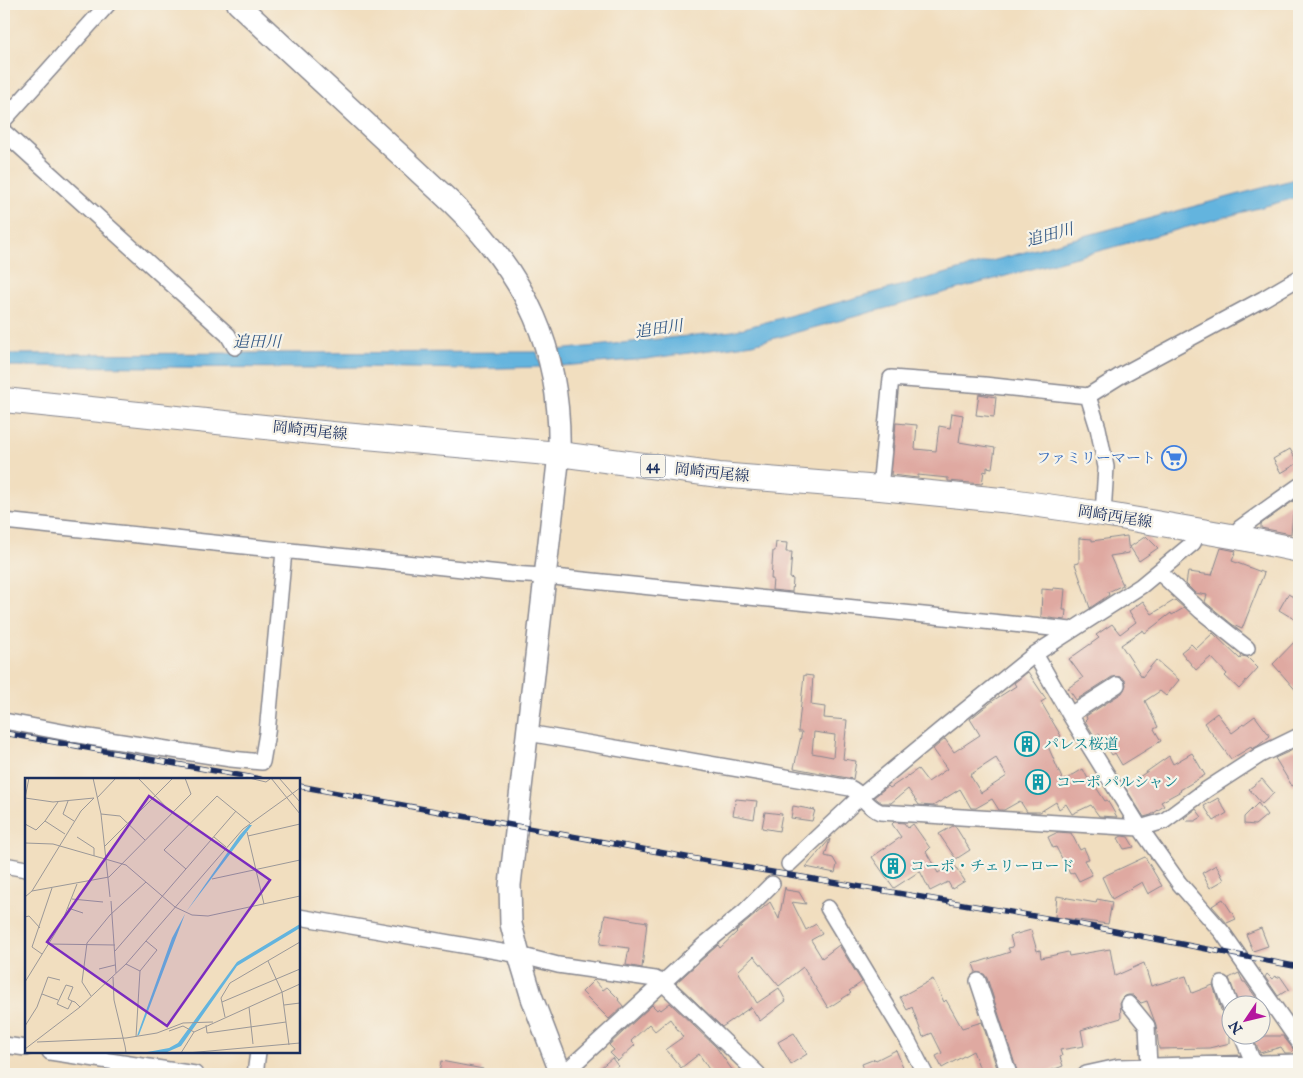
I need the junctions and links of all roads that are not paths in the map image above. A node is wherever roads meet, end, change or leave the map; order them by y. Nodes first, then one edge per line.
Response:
1 (108, 4) edge
2 (238, 4) edge
3 (4, 120) edge
4 (4, 132) edge
5 (1299, 278) edge
6 (235, 347) dead end
7 (1088, 396) junction
8 (4, 400) edge
9 (558, 454) junction
10 (1299, 486) edge
11 (880, 488) junction
12 (1103, 514) junction
13 (4, 521) edge
14 (1199, 531) junction
15 (1237, 537) junction
16 (284, 550) junction
17 (1299, 550) edge
18 (1159, 572) junction
19 (544, 576) junction
20 (1071, 630) junction
21 (1247, 648) dead end
22 (1035, 654) junction
23 (1117, 685) dead end
24 (1070, 714) junction
25 (4, 721) edge
26 (528, 733) junction
27 (1299, 736) edge
28 (861, 796) junction
29 (1140, 828) junction
30 (789, 864) dead end
31 (4, 865) edge
32 (25, 869) edge
33 (772, 884) dead end
34 (828, 908) dead end
35 (300, 917) edge
36 (519, 955) junction
37 (978, 981) dead end
38 (663, 983) junction
39 (1222, 984) dead end
40 (1226, 996) edge
41 (1129, 1004) dead end
42 (1299, 1042) edge
43 (4, 1045) edge
44 (1246, 1046) edge
45 (25, 1048) edge
46 (57, 1053) edge
47 (258, 1053) edge
48 (1299, 1062) edge
49 (1254, 1064) junction
50 (1148, 1066) junction
51 (195, 1074) edge
52 (255, 1074) edge
53 (562, 1074) edge
54 (758, 1074) edge
55 (925, 1074) edge
56 (1009, 1074) edge
57 (1086, 1074) edge

1 - 3 street
2 - 9 street
4 - 6 street
5 - 7 street
7 - 11 street
7 - 12 street
8 - 9 main road, 岡崎西尾線 / 44
9 - 11 main road, 岡崎西尾線 / 44
9 - 19 street
10 - 15 street
11 - 12 main road, 岡崎西尾線 / 44
12 - 14 main road, 岡崎西尾線 / 44
13 - 16 street
14 - 15 main road, 岡崎西尾線 / 44
14 - 18 street
15 - 17 main road, 岡崎西尾線 / 44
16 - 19 street
16 - 25 street
18 - 20 street
18 - 21 street
19 - 20 street
19 - 26 street
20 - 22 street
22 - 24 street
22 - 28 street
23 - 24 street
24 - 29 street
26 - 28 street
26 - 36 street
27 - 29 street
28 - 29 street
28 - 30 street
29 - 42 street
31 - 32 street
33 - 38 street
34 - 55 street
35 - 36 street
36 - 38 street
36 - 53 street
37 - 56 street
38 - 53 street
38 - 54 street
39 - 40 street
41 - 50 street
43 - 45 street
44 - 49 street
46 - 51 street
47 - 52 street
48 - 49 street
49 - 50 street
50 - 57 street

